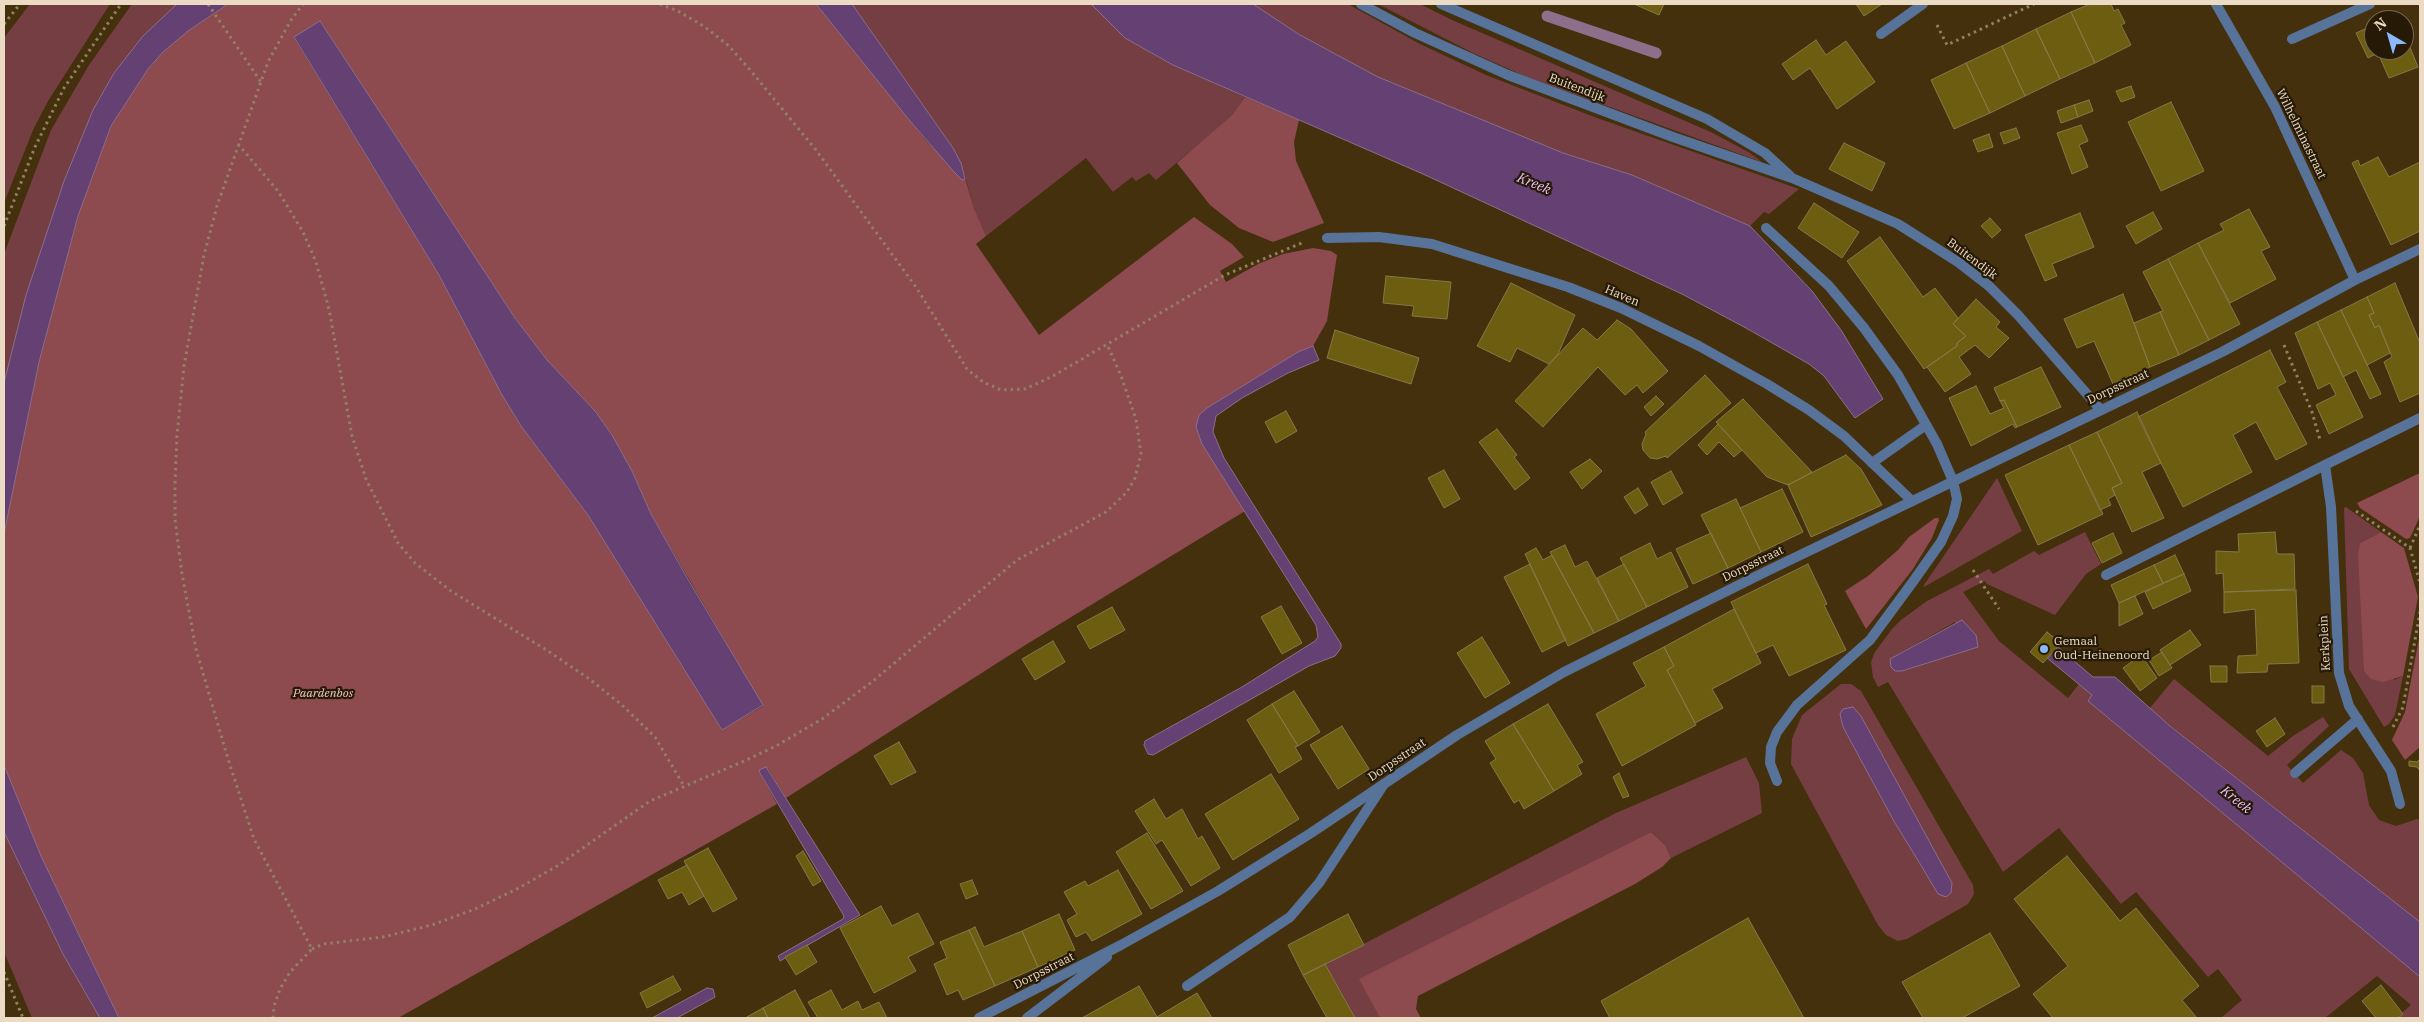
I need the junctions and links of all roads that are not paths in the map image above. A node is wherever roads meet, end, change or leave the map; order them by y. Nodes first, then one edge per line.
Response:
1 (1361, 4) edge
2 (1441, 4) edge
3 (1924, 4) edge
4 (2216, 4) edge
5 (2370, 4) edge
6 (1881, 34) dead end
7 (2292, 39) dead end
8 (1792, 178) junction
9 (1766, 228) dead end
10 (1327, 238) road end
11 (2419, 252) edge
12 (2355, 280) junction
13 (2100, 409) junction
14 (2420, 418) edge
15 (1926, 425) junction
16 (1872, 463) junction
17 (2325, 465) junction
18 (1953, 481) junction
19 (1912, 501) junction
20 (2106, 575) dead end
21 (2358, 719) junction
22 (2295, 773) dead end
23 (1777, 781) dead end
24 (1385, 782) junction
25 (2400, 804) dead end
26 (1121, 945) junction
27 (1187, 986) dead end
28 (979, 1018) edge
29 (1027, 1018) edge

1 - 8 street, Buitendijk
2 - 8 street, Buitendijk
3 - 6 street
4 - 12 street, Wilhelminastraat
5 - 7 street
8 - 13 street, Buitendijk
9 - 15 street
10 - 16 street, Haven
11 - 12 street, Dorpsstraat
12 - 13 street, Dorpsstraat
13 - 18 street, Dorpsstraat
14 - 17 street
15 - 16 street
15 - 18 street
16 - 19 street, Haven
17 - 20 street
17 - 21 street, Kerkplein
18 - 19 street, Dorpsstraat
18 - 23 street
19 - 24 street, Dorpsstraat
21 - 22 street
21 - 25 street, Kerkplein
24 - 26 street, Dorpsstraat
24 - 27 street
26 - 28 street, Dorpsstraat
26 - 29 street, Dorpsstraat

